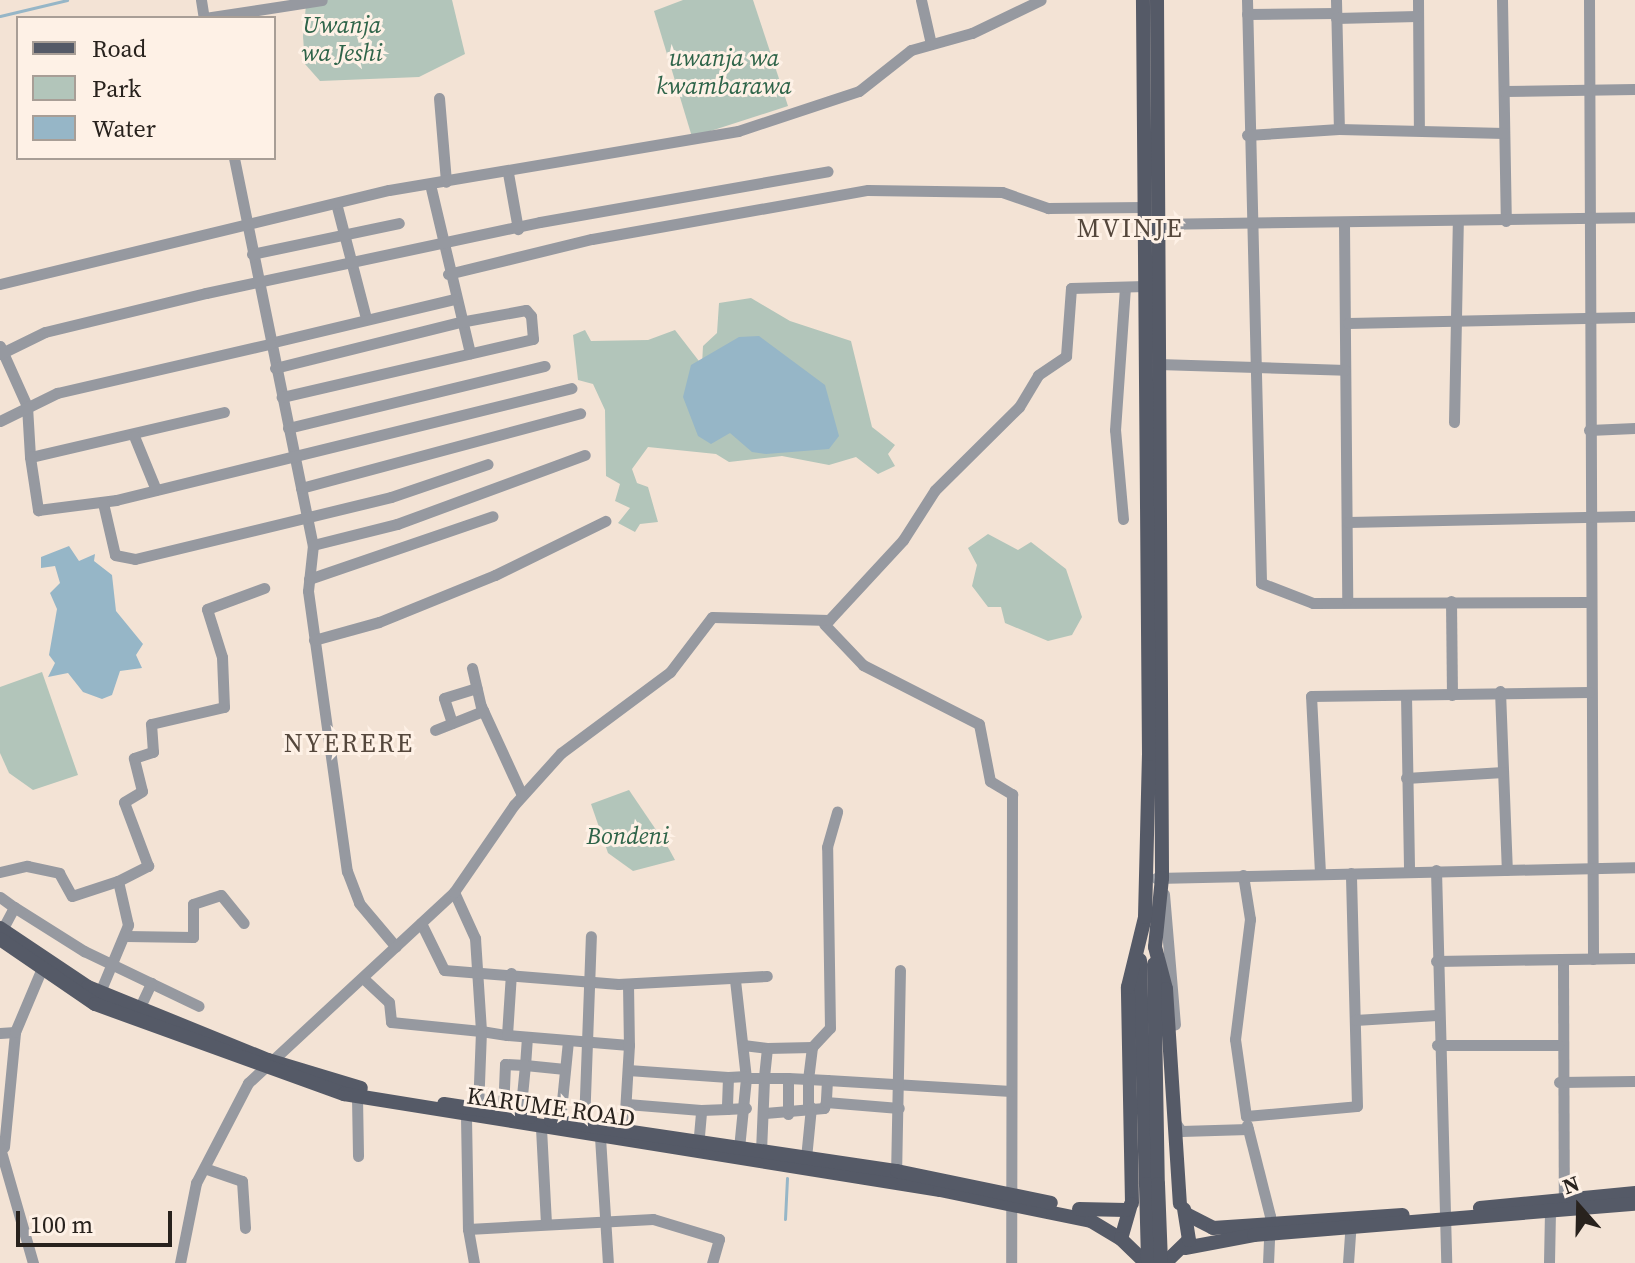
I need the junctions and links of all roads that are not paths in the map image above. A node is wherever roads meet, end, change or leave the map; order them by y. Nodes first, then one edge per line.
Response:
1 (322, 0) edge
2 (921, 0) edge
3 (1041, 0) edge
4 (1143, 0) edge
5 (1157, 0) edge
6 (1247, 0) edge
7 (1418, 0) edge
8 (1502, 0) edge
9 (1589, 0) edge
10 (1336, 10) edge
11 (1247, 14) junction
12 (218, 16) edge
13 (1417, 16) junction
14 (931, 44) junction
15 (1589, 88) junction
16 (1635, 89) edge
17 (1504, 91) junction
18 (439, 98) dead end
19 (1419, 128) junction
20 (1339, 129) junction
21 (1504, 133) junction
22 (1247, 135) junction
23 (234, 160) edge
24 (828, 171) dead end
25 (508, 173) junction
26 (446, 182) junction
27 (430, 184) junction
28 (336, 203) junction
29 (1144, 207) junction
30 (1635, 217) edge
31 (1591, 218) junction
32 (1458, 221) junction
33 (1506, 221) junction
34 (1254, 222) junction
35 (246, 223) junction
36 (399, 223) dead end
37 (1151, 224) junction
38 (1344, 224) junction
39 (518, 229) junction
40 (343, 236) junction
41 (442, 244) junction
42 (252, 254) junction
43 (350, 265) junction
44 (448, 274) junction
45 (0, 284) edge
46 (259, 285) junction
47 (1145, 286) junction
48 (1125, 287) junction
49 (454, 299) junction
50 (1635, 317) edge
51 (366, 318) junction
52 (1587, 318) junction
53 (1454, 320) junction
54 (460, 322) junction
55 (1348, 323) junction
56 (270, 343) junction
57 (1, 351) edge
58 (470, 353) junction
59 (1158, 364) junction
60 (545, 366) dead end
61 (1256, 367) junction
62 (275, 368) junction
63 (1345, 370) junction
64 (571, 388) dead end
65 (282, 397) junction
66 (27, 406) junction
67 (224, 412) dead end
68 (580, 413) dead end
69 (0, 421) edge
70 (1454, 422) dead end
71 (288, 428) junction
72 (1635, 428) edge
73 (1589, 430) junction
74 (134, 436) junction
75 (585, 455) dead end
76 (294, 456) junction
77 (30, 457) junction
78 (488, 464) dead end
79 (301, 488) junction
80 (156, 490) junction
81 (103, 503) junction
82 (306, 515) junction
83 (1587, 515) junction
84 (493, 516) dead end
85 (1635, 516) edge
86 (1123, 519) dead end
87 (605, 521) dead end
88 (1348, 522) junction
89 (313, 545) junction
90 (309, 579) junction
91 (264, 588) dead end
92 (1347, 600) junction
93 (1451, 601) junction
94 (1587, 602) junction
95 (824, 624) junction
96 (314, 640) junction
97 (472, 668) dead end
98 (477, 688) junction
99 (1500, 691) junction
100 (1589, 692) junction
101 (1406, 695) junction
102 (1452, 695) junction
103 (483, 711) junction
104 (452, 723) junction
105 (435, 730) dead end
106 (1503, 772) junction
107 (1406, 778) junction
108 (522, 795) junction
109 (837, 811) dead end
110 (1635, 867) edge
111 (1594, 868) junction
112 (1436, 870) junction
113 (1507, 870) junction
114 (0, 872) edge
115 (1409, 872) junction
116 (1320, 873) junction
117 (1351, 873) junction
118 (1243, 875) junction
119 (1162, 878) junction
120 (1146, 879) junction
121 (118, 881) junction
122 (454, 892) junction
123 (0, 897) edge
124 (14, 907) junction
125 (244, 923) dead end
126 (421, 923) junction
127 (1, 933) edge
128 (126, 936) junction
129 (591, 936) dead end
130 (396, 947) junction
131 (1147, 947) junction
132 (1635, 958) edge
133 (1593, 959) junction
134 (1563, 960) junction
135 (1436, 961) junction
136 (114, 965) junction
137 (42, 968) junction
138 (900, 970) dead end
139 (482, 971) junction
140 (511, 973) junction
141 (767, 976) dead end
142 (364, 979) junction
143 (735, 980) junction
144 (590, 982) junction
145 (151, 983) junction
146 (628, 984) junction
147 (100, 992) junction
148 (199, 1006) dead end
149 (139, 1009) junction
150 (1437, 1015) junction
151 (1355, 1020) junction
152 (481, 1031) junction
153 (15, 1032) junction
154 (0, 1033) edge
155 (507, 1035) junction
156 (527, 1037) junction
157 (568, 1041) junction
158 (587, 1043) junction
159 (629, 1045) junction
160 (743, 1045) junction
161 (1437, 1045) junction
162 (1558, 1045) junction
163 (812, 1047) junction
164 (767, 1048) junction
165 (265, 1065) junction
166 (525, 1065) junction
167 (565, 1069) junction
168 (628, 1070) junction
169 (728, 1077) junction
170 (746, 1077) junction
171 (764, 1078) junction
172 (788, 1078) junction
173 (808, 1079) junction
174 (827, 1080) junction
175 (1635, 1081) edge
176 (1559, 1082) junction
177 (898, 1083) junction
178 (1011, 1091) junction
179 (357, 1097) junction
180 (826, 1102) junction
181 (627, 1104) junction
182 (746, 1108) junction
183 (810, 1108) junction
184 (899, 1108) junction
185 (727, 1109) junction
186 (701, 1110) junction
187 (503, 1112) junction
188 (472, 1113) junction
189 (765, 1113) junction
190 (788, 1114) junction
191 (520, 1116) junction
192 (560, 1121) junction
193 (1247, 1122) junction
194 (584, 1124) junction
195 (541, 1128) junction
196 (624, 1130) junction
197 (600, 1137) junction
198 (698, 1146) junction
199 (2, 1147) edge
200 (739, 1148) junction
201 (761, 1151) junction
202 (358, 1156) dead end
203 (806, 1158) junction
204 (207, 1169) junction
205 (896, 1177) junction
206 (1152, 1184) junction
207 (1635, 1193) edge
208 (1010, 1198) junction
209 (1564, 1199) junction
210 (1635, 1204) edge
211 (1129, 1207) junction
212 (1184, 1209) junction
213 (1550, 1211) junction
214 (1446, 1216) junction
215 (603, 1220) junction
216 (546, 1224) junction
217 (1350, 1224) junction
218 (245, 1228) dead end
219 (468, 1229) junction
220 (1270, 1230) junction
221 (1121, 1239) junction
222 (1132, 1259) edge
223 (1173, 1259) edge
224 (33, 1263) edge
225 (180, 1263) edge
226 (474, 1263) edge
227 (608, 1263) edge
228 (712, 1263) edge
229 (1011, 1263) edge
230 (1147, 1263) edge
231 (1268, 1263) edge
232 (1348, 1263) edge
233 (1446, 1263) edge
234 (1549, 1263) edge

1 - 12 street
2 - 14 street
3 - 14 street
4 - 29 main road
5 - 37 main road
6 - 11 street
7 - 13 street
8 - 17 street
9 - 15 street
10 - 11 street
10 - 13 street
10 - 20 street
11 - 22 street
13 - 19 street
14 - 25 street
15 - 16 street
15 - 17 street
15 - 31 street
17 - 21 street
18 - 26 street
19 - 20 street
19 - 21 street
20 - 22 street
21 - 33 street
22 - 34 street
23 - 35 street
24 - 39 street
25 - 26 street
25 - 39 street
26 - 27 street
27 - 28 street
27 - 41 street
28 - 35 street
28 - 40 street
29 - 37 main road
29 - 44 street
30 - 31 street
31 - 33 street
31 - 52 street
32 - 33 street
32 - 38 street
32 - 53 street
34 - 37 street
34 - 38 street
34 - 61 street
35 - 42 street
35 - 45 street
36 - 40 street
37 - 47 main road
37 - 59 main road
38 - 55 street
39 - 41 street
40 - 42 street
40 - 43 street
41 - 43 street
41 - 44 street
42 - 46 street
43 - 46 street
43 - 51 street
44 - 49 street
46 - 56 street
46 - 57 street
47 - 48 street
47 - 120 main road
48 - 86 street
48 - 95 street
49 - 51 street
49 - 54 street
50 - 52 street
51 - 56 street
52 - 53 street
52 - 73 street
53 - 55 street
53 - 70 street
54 - 58 street
54 - 58 street
54 - 62 street
55 - 63 street
56 - 62 street
56 - 66 street
57 - 66 street
58 - 65 street
59 - 61 street
59 - 119 main road
60 - 71 street
61 - 63 street
61 - 92 street
62 - 65 street
63 - 88 street
64 - 76 street
65 - 71 street
66 - 69 street
66 - 77 street
67 - 74 street
68 - 79 street
71 - 76 street
72 - 73 street
73 - 83 street
74 - 77 street
74 - 80 street
75 - 89 street
76 - 79 street
76 - 80 street
77 - 81 street
78 - 82 street
79 - 82 street
80 - 81 street
81 - 82 street
82 - 89 street
83 - 85 street
83 - 88 street
83 - 94 street
84 - 90 street
87 - 96 street
88 - 92 street
89 - 90 street
90 - 96 street
91 - 121 street
92 - 93 street
93 - 94 street
93 - 102 street
94 - 100 street
95 - 108 street
95 - 178 street
96 - 130 street
97 - 98 street
98 - 103 street
98 - 104 street
99 - 100 street
99 - 102 street
99 - 106 street
100 - 111 street
101 - 102 street
101 - 107 street
101 - 116 street
103 - 104 street
103 - 108 street
104 - 105 street
106 - 107 street
106 - 113 street
107 - 115 street
108 - 122 street
109 - 163 street
110 - 111 street
111 - 113 street
111 - 133 street
112 - 113 street
112 - 115 street
112 - 135 street
114 - 121 street
115 - 117 street
116 - 117 street
116 - 118 street
117 - 151 street
118 - 119 street
118 - 193 street
119 - 120 street
119 - 131 main road
119 - 193 street
120 - 131 main road
121 - 128 street
122 - 126 street
122 - 139 street
123 - 124 street
124 - 127 street
124 - 136 street
125 - 128 street
126 - 130 street
126 - 139 street
127 - 137 main road, KARUME ROAD
127 - 147 main road
128 - 136 street
129 - 144 street
130 - 142 street
131 - 206 main road
131 - 211 main road
131 - 212 main road
132 - 133 street
133 - 134 street
134 - 135 street
134 - 162 street
135 - 150 street
136 - 145 street
136 - 147 street
137 - 153 street
137 - 165 main road, KARUME ROAD
138 - 177 street
139 - 140 street
139 - 152 street
140 - 144 street
140 - 155 street
141 - 143 street
142 - 152 street
142 - 165 street
143 - 146 street
143 - 160 street
144 - 146 street
144 - 158 street
145 - 148 street
145 - 149 street
146 - 159 street
147 - 149 main road
149 - 165 main road
150 - 151 street
150 - 161 street
151 - 193 street
152 - 155 street
152 - 188 street
153 - 154 street
153 - 199 street
155 - 156 street
156 - 157 street
156 - 166 street
157 - 158 street
157 - 167 street
158 - 159 street
158 - 194 street
159 - 168 street
160 - 164 street
160 - 170 street
161 - 162 street
161 - 214 street
162 - 176 street
163 - 164 street
163 - 173 street
164 - 171 street
165 - 179 main road, KARUME ROAD
165 - 188 main road
165 - 204 street
166 - 167 street
166 - 187 street
166 - 191 street
167 - 192 street
168 - 169 street
168 - 181 street
169 - 170 street
169 - 185 street
170 - 171 street
170 - 182 street
171 - 172 street
171 - 189 street
172 - 173 street
172 - 190 street
173 - 174 street
173 - 183 street
174 - 177 street
174 - 180 street
175 - 176 street
176 - 209 street
177 - 178 street
177 - 184 street
178 - 208 street
179 - 188 main road, KARUME ROAD
179 - 202 street
180 - 183 street
180 - 184 street
181 - 186 street
181 - 196 street
182 - 185 street
182 - 200 street
183 - 190 street
183 - 203 street
184 - 205 street
185 - 186 street
186 - 198 street
187 - 188 main road
187 - 191 main road
188 - 195 main road, KARUME ROAD
188 - 219 street
189 - 190 street
189 - 201 street
191 - 192 main road
192 - 194 main road
193 - 220 street
194 - 196 main road
195 - 197 main road, KARUME ROAD
195 - 216 street
196 - 198 main road
197 - 198 main road, KARUME ROAD
197 - 215 street
198 - 200 main road
198 - 205 main road, KARUME ROAD
199 - 224 street
200 - 201 main road
201 - 203 main road
203 - 205 main road
204 - 218 street
204 - 225 street
205 - 208 main road, KARUME ROAD
206 - 223 main road, bridge
206 - 230 main road, bridge
207 - 209 main road
208 - 211 main road
208 - 221 main road, KARUME ROAD
208 - 229 street
209 - 214 main road
210 - 213 main road
211 - 212 main road
211 - 221 main road
212 - 220 main road
212 - 223 main road
213 - 214 main road
213 - 234 street
214 - 217 main road
214 - 233 street
215 - 216 street
215 - 227 street
215 - 228 street
216 - 219 street
217 - 220 main road
217 - 232 street
219 - 226 street
220 - 223 main road
220 - 231 street
221 - 222 main road
222 - 230 main road

